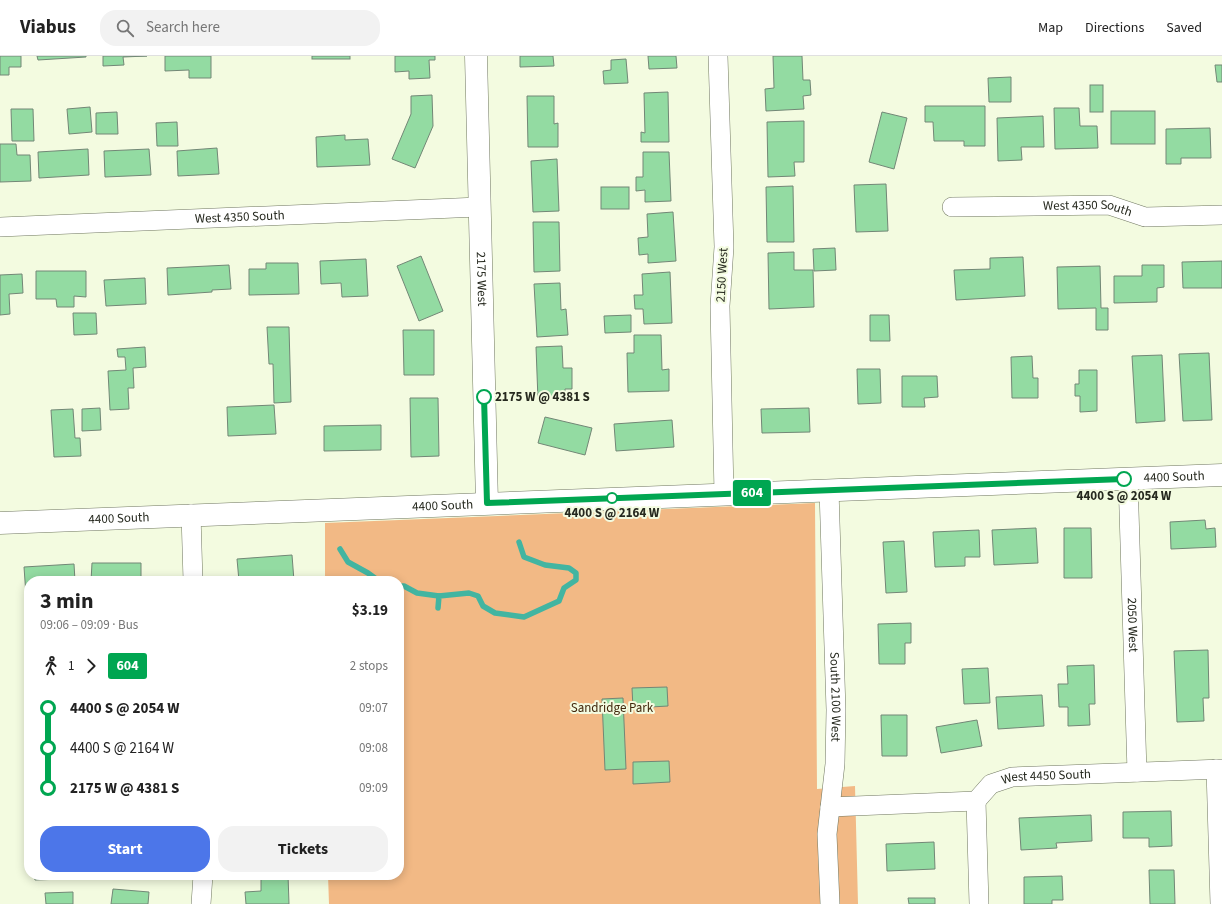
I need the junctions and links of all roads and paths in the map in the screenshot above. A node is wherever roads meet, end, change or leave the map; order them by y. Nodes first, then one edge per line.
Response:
1 (476, 56) edge
2 (718, 56) edge
3 (479, 207) junction
4 (952, 207) dead end
5 (1222, 215) edge
6 (0, 227) edge
7 (1222, 475) edge
8 (1128, 478) junction
9 (829, 490) junction
10 (724, 494) junction
11 (487, 503) junction
12 (191, 514) junction
13 (0, 523) edge
14 (193, 576) edge
15 (1219, 769) edge
16 (1137, 772) junction
17 (976, 801) junction
18 (830, 807) junction
19 (203, 880) edge
20 (201, 904) edge
21 (830, 904) edge
22 (979, 904) edge
23 (1220, 904) edge

1 - 3 street, 2175 West
2 - 10 street, 2150 West
3 - 6 street, West 4350 South
3 - 11 street, 2175 West
4 - 5 street, West 4350 South
7 - 8 street, 4400 South
8 - 9 street, 4400 South
8 - 16 street, 2050 West
9 - 10 street, 4400 South
9 - 18 street, South 2100 West
10 - 11 street, 4400 South
11 - 12 street, 4400 South
12 - 13 street, 4400 South
12 - 14 street
15 - 16 street, West 4450 South
15 - 23 street
16 - 17 street, West 4450 South
17 - 18 street
17 - 22 street
18 - 21 street, South 2100 West
19 - 20 street

